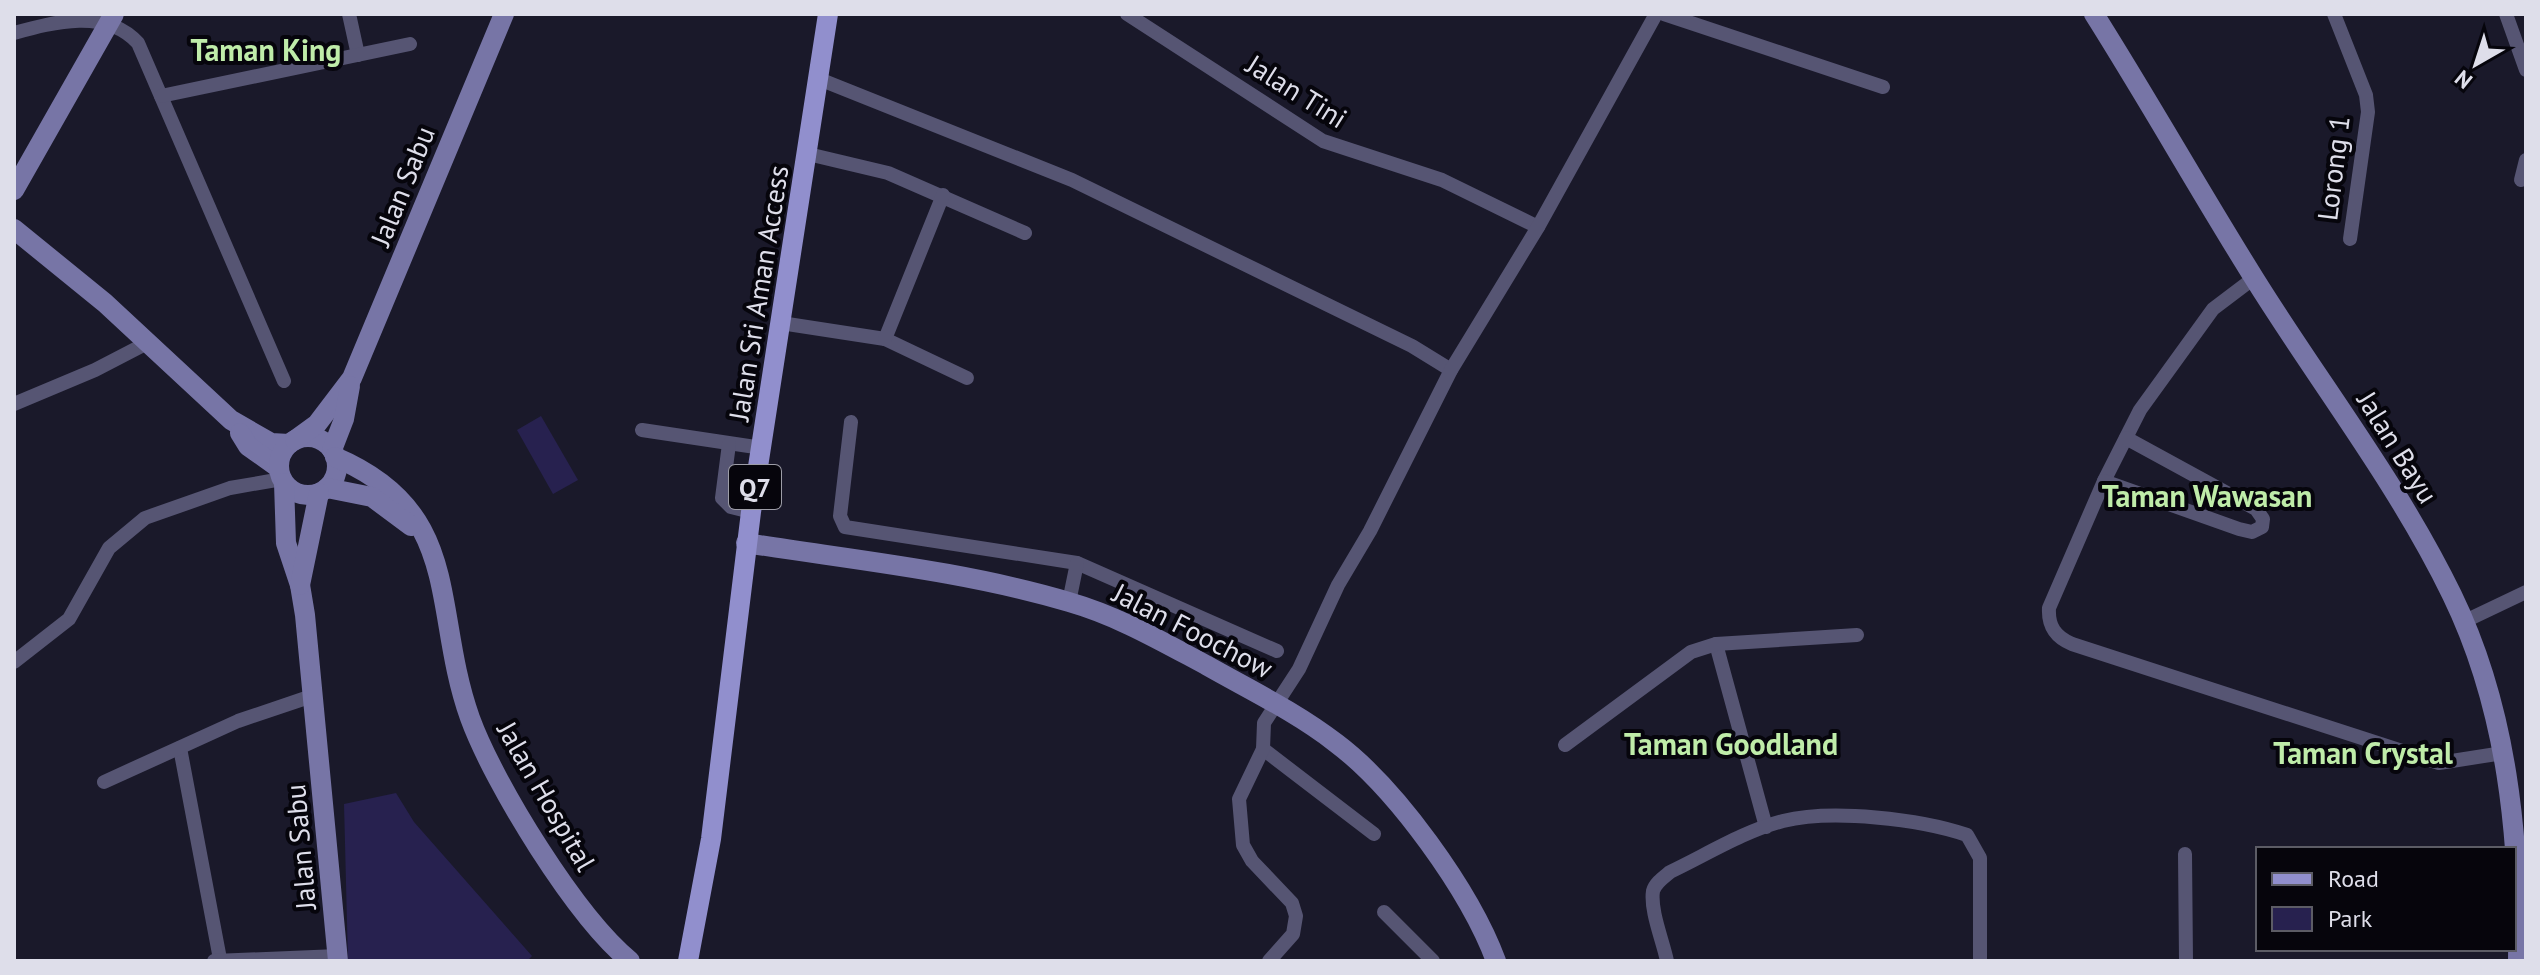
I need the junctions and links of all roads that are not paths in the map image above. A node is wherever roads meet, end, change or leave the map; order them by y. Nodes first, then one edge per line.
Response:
1 (349, 14) edge
2 (828, 14) edge
3 (1127, 14) edge
4 (1656, 14) edge
5 (1664, 14) edge
6 (2094, 14) edge
7 (2334, 14) edge
8 (2506, 14) edge
9 (502, 15) edge
10 (111, 19) edge
11 (14, 33) edge
12 (410, 44) dead end
13 (358, 55) junction
14 (2526, 70) edge
15 (819, 79) junction
16 (1883, 87) dead end
17 (161, 96) junction
18 (808, 154) junction
19 (2526, 160) edge
20 (2521, 180) dead end
21 (14, 190) edge
22 (943, 195) junction
23 (1538, 227) junction
24 (14, 229) edge
25 (1025, 233) dead end
26 (2350, 239) dead end
27 (2254, 278) junction
28 (781, 323) junction
29 (885, 339) junction
30 (149, 342) junction
31 (1451, 370) junction
32 (352, 378) junction
33 (967, 378) dead end
34 (284, 381) dead end
35 (14, 404) edge
36 (231, 420) junction
37 (851, 422) dead end
38 (642, 430) dead end
39 (2126, 438) junction
40 (292, 442) junction
41 (729, 444) junction
42 (762, 448) junction
43 (334, 454) junction
44 (282, 477) junction
45 (2104, 481) junction
46 (323, 490) junction
47 (751, 512) junction
48 (746, 543) junction
49 (430, 547) junction
50 (1077, 563) junction
51 (300, 585) junction
52 (2526, 592) edge
53 (1069, 602) junction
54 (2463, 622) junction
55 (1857, 635) dead end
56 (1716, 644) junction
57 (1277, 651) dead end
58 (14, 662) edge
59 (312, 696) junction
60 (1267, 725) junction
61 (1565, 745) dead end
62 (180, 748) junction
63 (2503, 753) junction
64 (104, 782) dead end
65 (2520, 818) edge
66 (1766, 827) junction
67 (1374, 834) dead end
68 (2185, 854) dead end
69 (1384, 912) dead end
70 (338, 958) edge
71 (217, 960) edge
72 (630, 961) edge
73 (688, 961) edge
74 (1269, 961) edge
75 (1433, 961) edge
76 (1496, 961) edge
77 (1667, 961) edge
78 (1980, 961) edge
79 (2186, 961) edge
80 (2518, 961) edge

1 - 13 street
2 - 15 main road, Jalan Sri Aman Access / Q7
3 - 23 street, Jalan Tini
4 - 23 street
5 - 16 street
6 - 27 main road, Jalan Bayu
7 - 26 street, Lorong 1
8 - 14 street
9 - 32 main road, Jalan Sabu
10 - 11 street
10 - 17 street
10 - 21 main road
12 - 13 street
13 - 17 street
15 - 18 main road, Jalan Sri Aman Access / Q7
15 - 31 street
17 - 34 street
18 - 22 street
18 - 28 main road, Jalan Sri Aman Access / Q7
19 - 20 street
22 - 25 street
22 - 29 street
23 - 31 street
24 - 30 main road
27 - 39 street
27 - 54 main road, Jalan Bayu
28 - 29 street
28 - 42 main road, Jalan Sri Aman Access / Q7
29 - 33 street
30 - 35 street
30 - 36 main road
31 - 60 street
32 - 40 main road
32 - 43 main road
36 - 40 main road
36 - 44 main road
37 - 50 street
38 - 41 street
39 - 45 street
39 - 45 street
40 - 43 main road
40 - 44 main road
41 - 42 street
41 - 47 street
42 - 47 main road, Jalan Sri Aman Access / Q7
43 - 46 main road
43 - 49 main road, Jalan Hospital
44 - 46 main road
44 - 51 main road
44 - 58 street
45 - 63 street
46 - 49 main road
46 - 51 main road
47 - 48 main road, Jalan Sri Aman Access / Q7
48 - 53 main road, Jalan Foochow
48 - 73 main road, Jalan Sri Aman Access / Q7
49 - 72 main road, Jalan Hospital
50 - 53 street
50 - 57 street
51 - 59 main road, Jalan Sabu
52 - 54 street
53 - 60 main road, Jalan Foochow
54 - 63 main road, Jalan Bayu
55 - 56 street
56 - 61 street
56 - 66 street
59 - 62 street
59 - 70 main road, Jalan Sabu
60 - 67 street
60 - 74 street
60 - 76 main road, Jalan Foochow
62 - 64 street
62 - 71 street
63 - 65 main road, Jalan Bayu
65 - 80 main road, Jalan Bayu
66 - 77 street
66 - 78 street
68 - 79 street
69 - 75 street
70 - 71 street

